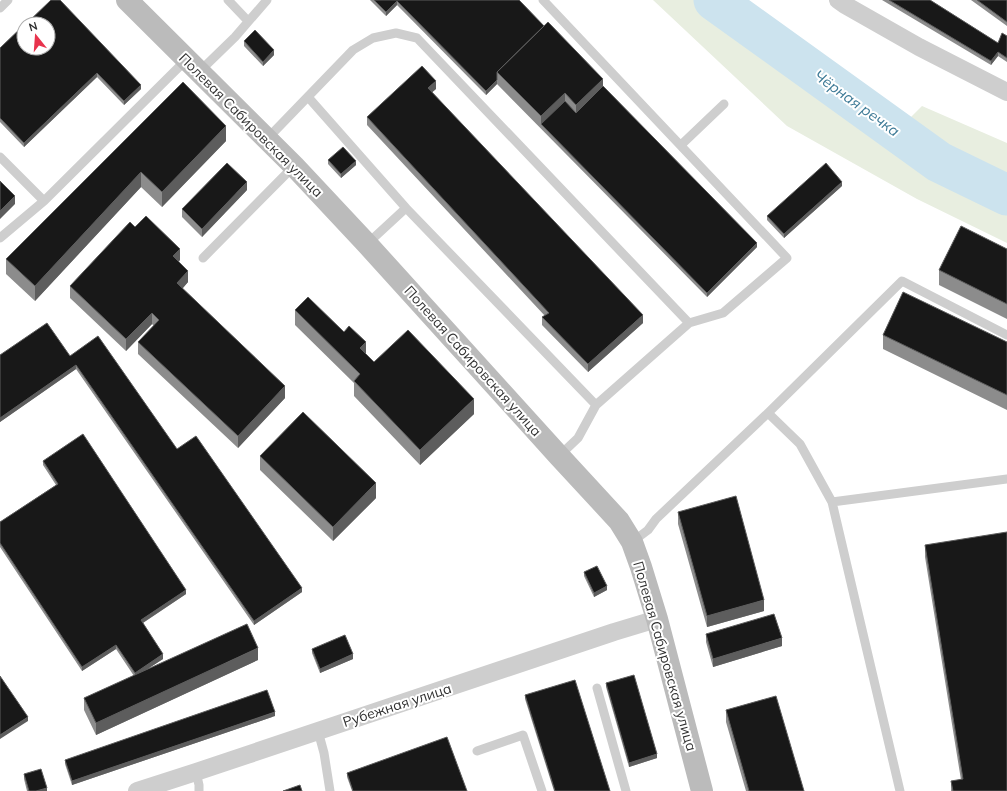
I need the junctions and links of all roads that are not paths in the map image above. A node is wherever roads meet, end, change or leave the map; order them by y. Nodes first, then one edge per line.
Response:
1 (8, 0) edge
2 (127, 0) edge
3 (228, 0) edge
4 (267, 0) edge
5 (543, 0) edge
6 (838, 0) edge
7 (0, 8) edge
8 (248, 21) junction
9 (193, 65) junction
10 (1007, 92) edge
11 (308, 97) junction
12 (724, 104) dead end
13 (266, 139) junction
14 (681, 145) junction
15 (0, 157) edge
16 (294, 166) junction
17 (44, 201) junction
18 (406, 208) junction
19 (0, 238) edge
20 (367, 244) junction
21 (203, 258) dead end
22 (689, 323) junction
23 (1007, 335) edge
24 (596, 405) junction
25 (768, 413) junction
26 (559, 456) junction
27 (1007, 479) edge
28 (832, 502) junction
29 (632, 542) junction
30 (657, 619) junction
31 (597, 688) dead end
32 (318, 731) junction
33 (477, 751) dead end
34 (196, 772) junction
35 (137, 791) edge
36 (199, 791) edge
37 (330, 791) edge
38 (542, 791) edge
39 (626, 791) edge
40 (702, 791) edge
41 (900, 791) edge

1 - 7 lane
2 - 9 street, Полевая Сабировская улица
3 - 8 lane
4 - 8 lane
5 - 14 lane
6 - 10 street
8 - 9 lane
9 - 13 street, Полевая Сабировская улица
9 - 17 lane
11 - 13 lane
11 - 18 lane
11 - 22 lane
12 - 14 lane
13 - 16 street, Полевая Сабировская улица
14 - 22 lane
15 - 17 lane
16 - 20 street, Полевая Сабировская улица
16 - 21 lane
17 - 19 lane
18 - 20 lane
18 - 24 lane
20 - 26 street, Полевая Сабировская улица
22 - 24 lane
23 - 25 lane
24 - 26 lane
25 - 28 lane
25 - 29 lane
26 - 29 street, Полевая Сабировская улица
27 - 28 lane
28 - 41 lane
29 - 30 street, Полевая Сабировская улица
30 - 32 street, Рубежная улица
30 - 40 street, Полевая Сабировская улица
31 - 39 lane
32 - 34 street, Рубежная улица
32 - 37 lane
33 - 38 lane
34 - 35 street, Рубежная улица
34 - 36 lane

